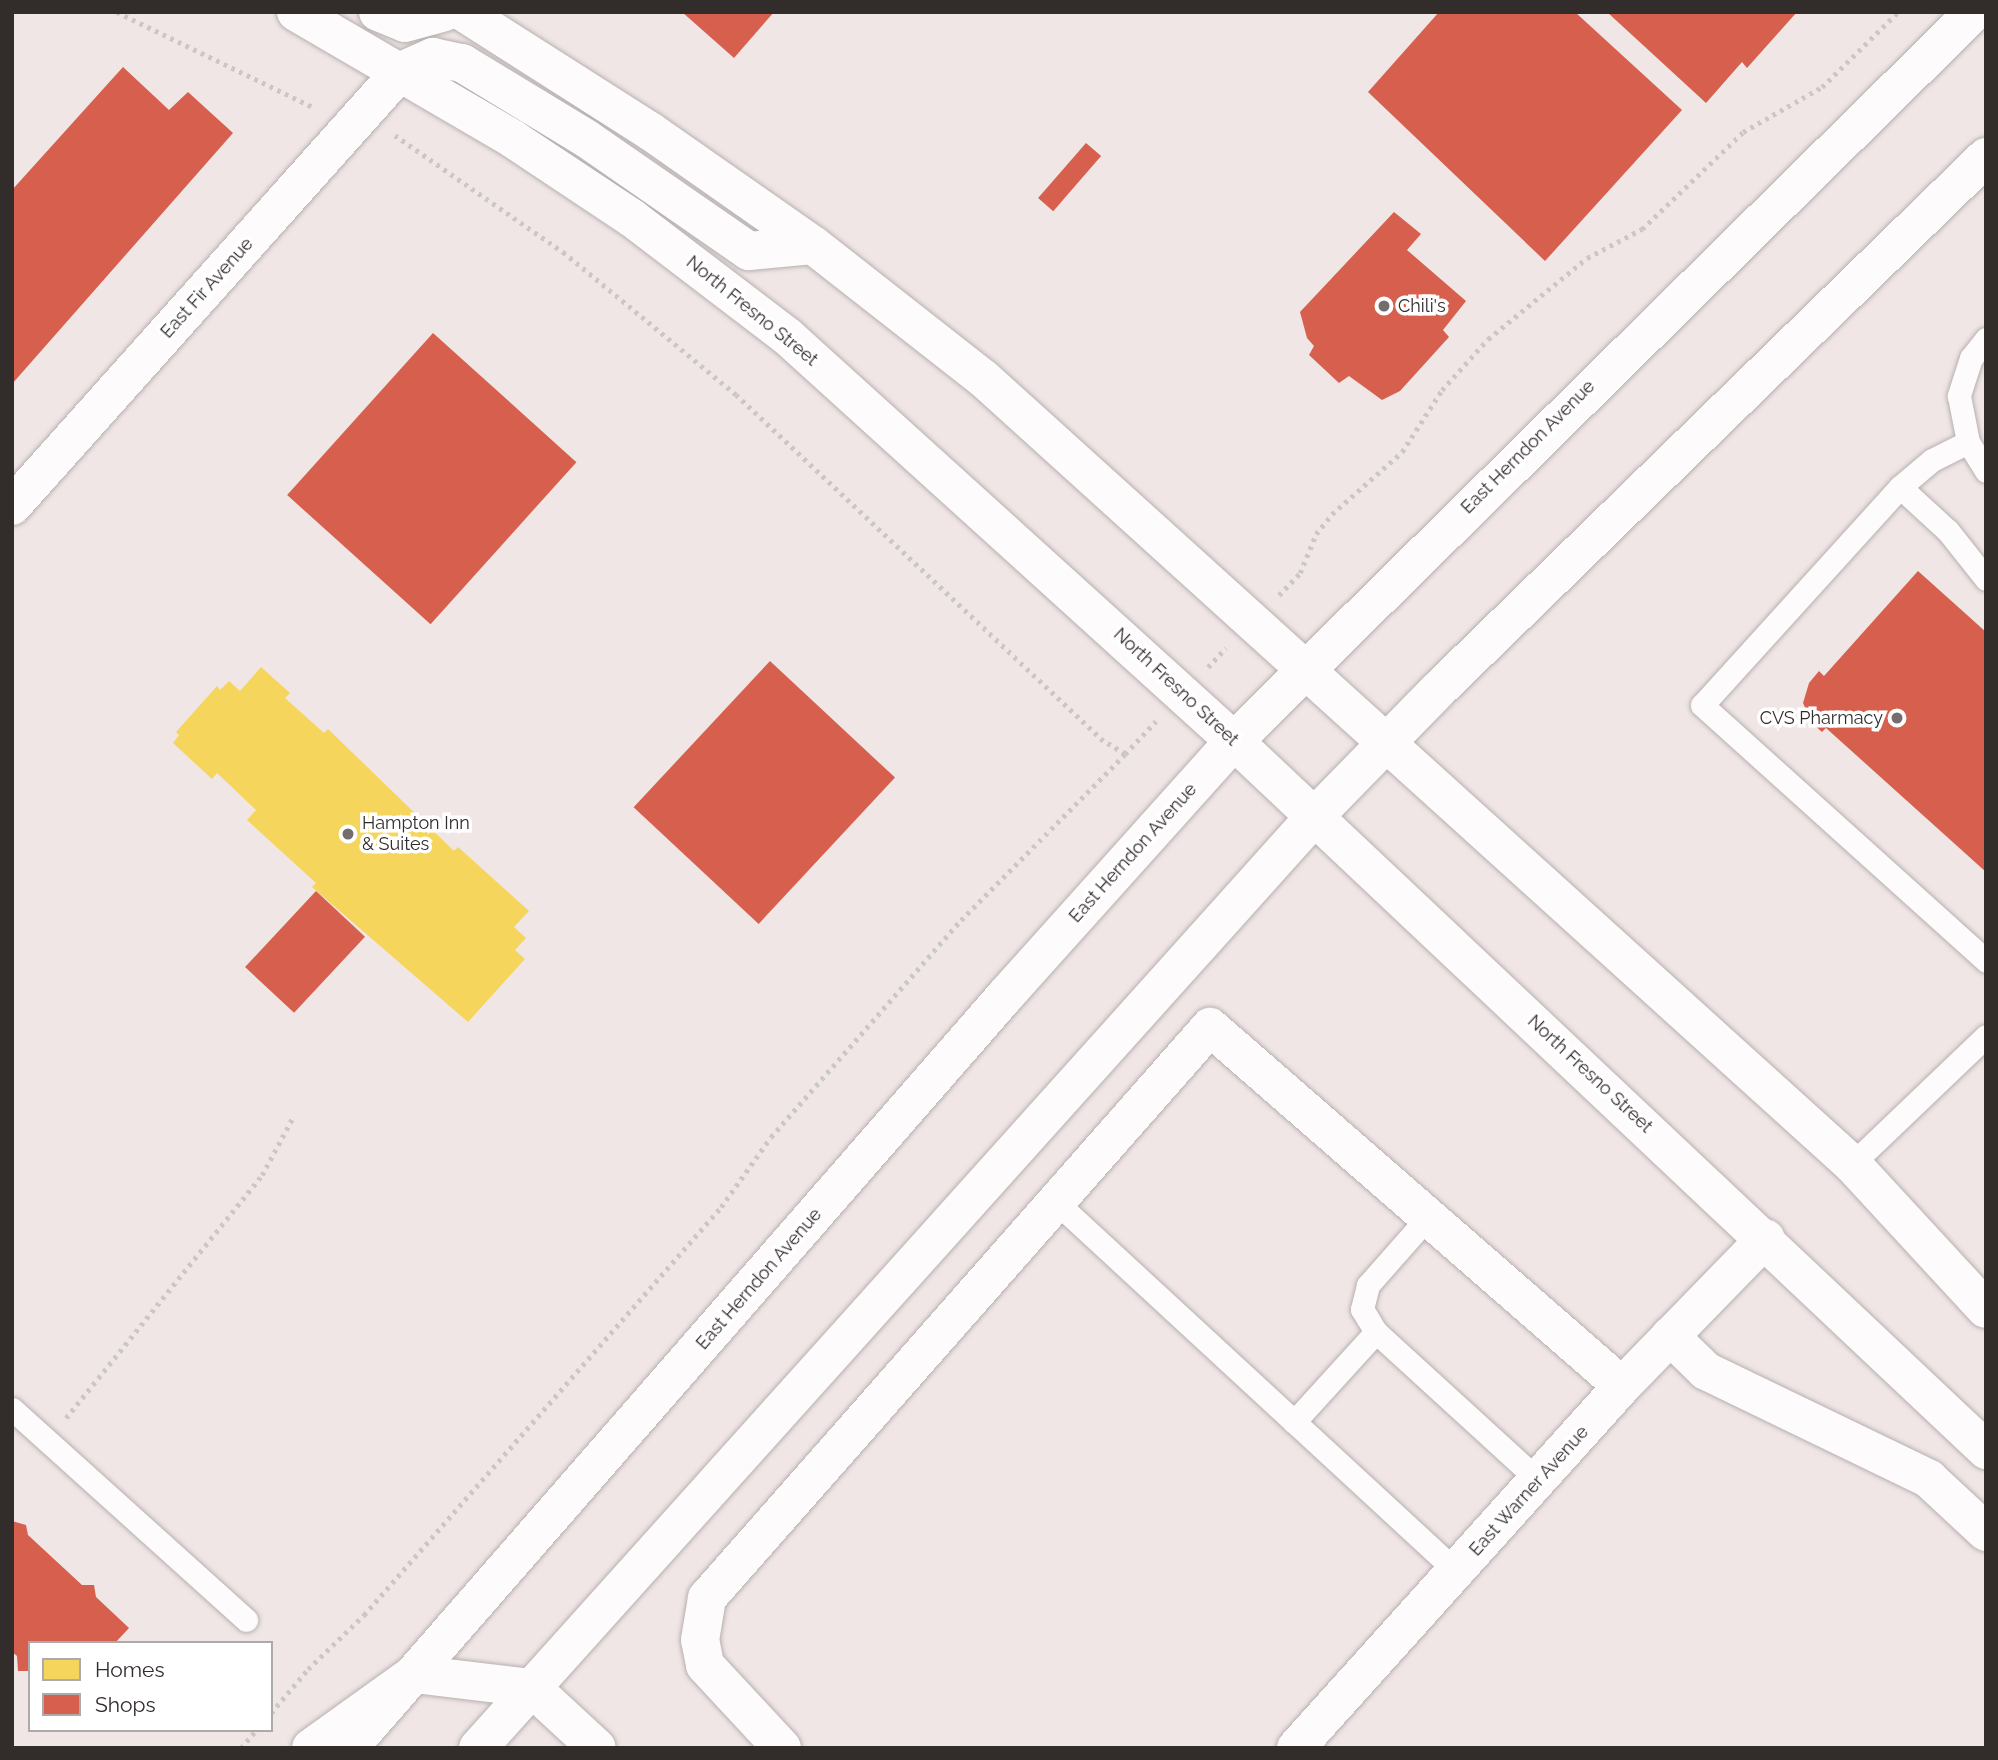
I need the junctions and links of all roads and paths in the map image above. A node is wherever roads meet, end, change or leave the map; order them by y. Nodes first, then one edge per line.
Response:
1 (117, 12) edge
2 (296, 12) edge
3 (378, 12) edge
4 (445, 12) edge
5 (463, 12) edge
6 (1898, 12) edge
7 (1974, 12) edge
8 (401, 71) junction
9 (297, 102) dead end
10 (404, 139) dead end
11 (1986, 157) edge
12 (813, 245) junction
13 (1986, 339) edge
14 (1968, 442) junction
15 (1986, 471) edge
16 (1900, 487) junction
17 (12, 506) edge
18 (1986, 579) edge
19 (1251, 622) junction
20 (1304, 670) junction
21 (1183, 693) junction
22 (1234, 741) junction
23 (1385, 742) junction
24 (1125, 754) junction
25 (1315, 816) junction
26 (1986, 961) edge
27 (1986, 1035) edge
28 (292, 1119) dead end
29 (1853, 1164) junction
30 (1055, 1201) junction
31 (1428, 1217) junction
32 (1766, 1238) junction
33 (1986, 1309) edge
34 (1376, 1332) junction
35 (1670, 1336) junction
36 (1622, 1386) junction
37 (12, 1409) edge
38 (1294, 1422) junction
39 (48, 1441) junction
40 (1986, 1450) edge
41 (1538, 1480) junction
42 (1986, 1532) edge
43 (1457, 1572) junction
44 (246, 1620) dead end
45 (414, 1674) junction
46 (532, 1688) junction
47 (273, 1711) edge
48 (254, 1732) edge
49 (240, 1748) edge
50 (311, 1748) edge
51 (349, 1748) edge
52 (478, 1748) edge
53 (597, 1748) edge
54 (782, 1748) edge
55 (1296, 1748) edge

1 - 9 path
2 - 8 main road, North Fresno Street
3 - 4 main road
5 - 12 main road
6 - 19 path
7 - 20 main road, East Herndon Avenue
8 - 12 main road
8 - 17 main road, East Fir Avenue
8 - 21 main road, North Fresno Street
10 - 24 path
11 - 23 main road
12 - 19 main road
13 - 14 lane
14 - 15 lane
14 - 16 lane
16 - 18 lane
16 - 26 lane
19 - 20 main road
19 - 21 path
20 - 22 main road, East Herndon Avenue
20 - 23 main road
21 - 22 main road, North Fresno Street
21 - 24 path
22 - 25 main road, North Fresno Street
22 - 45 main road, East Herndon Avenue
23 - 25 main road
23 - 29 main road
24 - 47 path
25 - 32 main road, North Fresno Street
25 - 46 main road
27 - 29 lane
28 - 39 path
29 - 33 main road
30 - 31 main road
30 - 38 lane
30 - 54 main road
31 - 34 lane
31 - 36 main road
32 - 35 main road, East Warner Avenue
32 - 40 main road, North Fresno Street
34 - 38 lane
34 - 41 lane
35 - 36 main road, East Warner Avenue
35 - 42 main road
36 - 41 main road, East Warner Avenue
37 - 39 lane
38 - 43 lane
39 - 44 lane
41 - 43 main road, East Warner Avenue
43 - 55 main road, East Warner Avenue
45 - 46 main road
45 - 50 main road
45 - 51 main road, East Herndon Avenue
46 - 52 main road
46 - 53 main road
48 - 49 path

